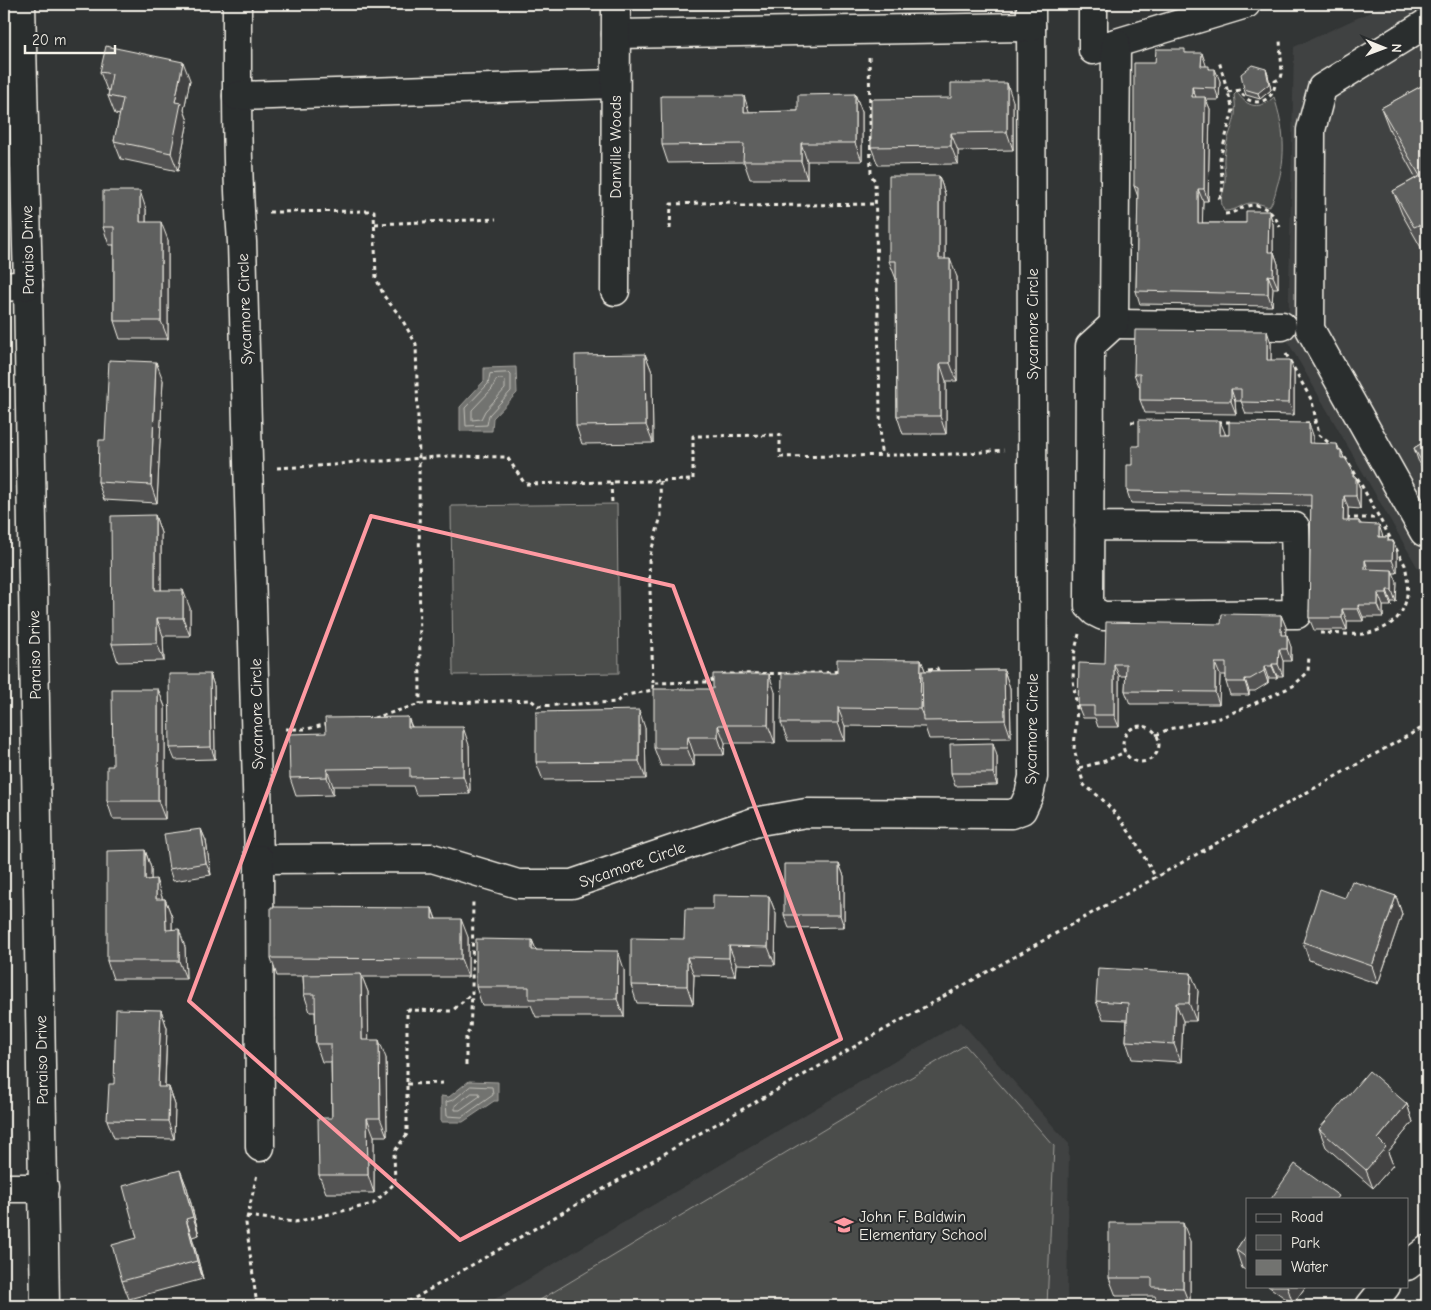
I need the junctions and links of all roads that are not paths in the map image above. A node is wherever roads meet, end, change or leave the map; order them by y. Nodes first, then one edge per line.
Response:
1 (20, 4) edge
2 (238, 4) edge
3 (616, 4) edge
4 (1093, 4) edge
5 (1246, 4) edge
6 (4, 9) edge
7 (1031, 16) edge
8 (1427, 23) edge
9 (616, 34) junction
10 (1105, 46) junction
11 (616, 84) junction
12 (237, 96) junction
13 (16, 286) edge
14 (615, 291) dead end
15 (1114, 324) junction
16 (1279, 326) road end
17 (1089, 526) junction
18 (1427, 533) edge
19 (259, 859) junction
20 (260, 1147) road end
21 (4, 1188) edge
22 (44, 1188) junction
23 (1427, 1250) edge
24 (1408, 1265) edge
25 (1384, 1288) edge
26 (45, 1306) edge
27 (1370, 1306) edge

1 - 6 street
1 - 13 street, Paraiso Drive
2 - 12 street, Sycamore Circle
3 - 9 street, Danville Woods
4 - 10 street
5 - 10 street
7 - 9 street
7 - 19 street, Sycamore Circle
8 - 18 street
9 - 11 street, Danville Woods
10 - 15 street
11 - 12 street
11 - 14 street, Danville Woods
12 - 19 street, Sycamore Circle
13 - 22 street, Paraiso Drive
15 - 16 street
15 - 17 street
17 - 17 street
19 - 20 street
21 - 22 street
22 - 26 street, Paraiso Drive
23 - 24 street
25 - 27 street

